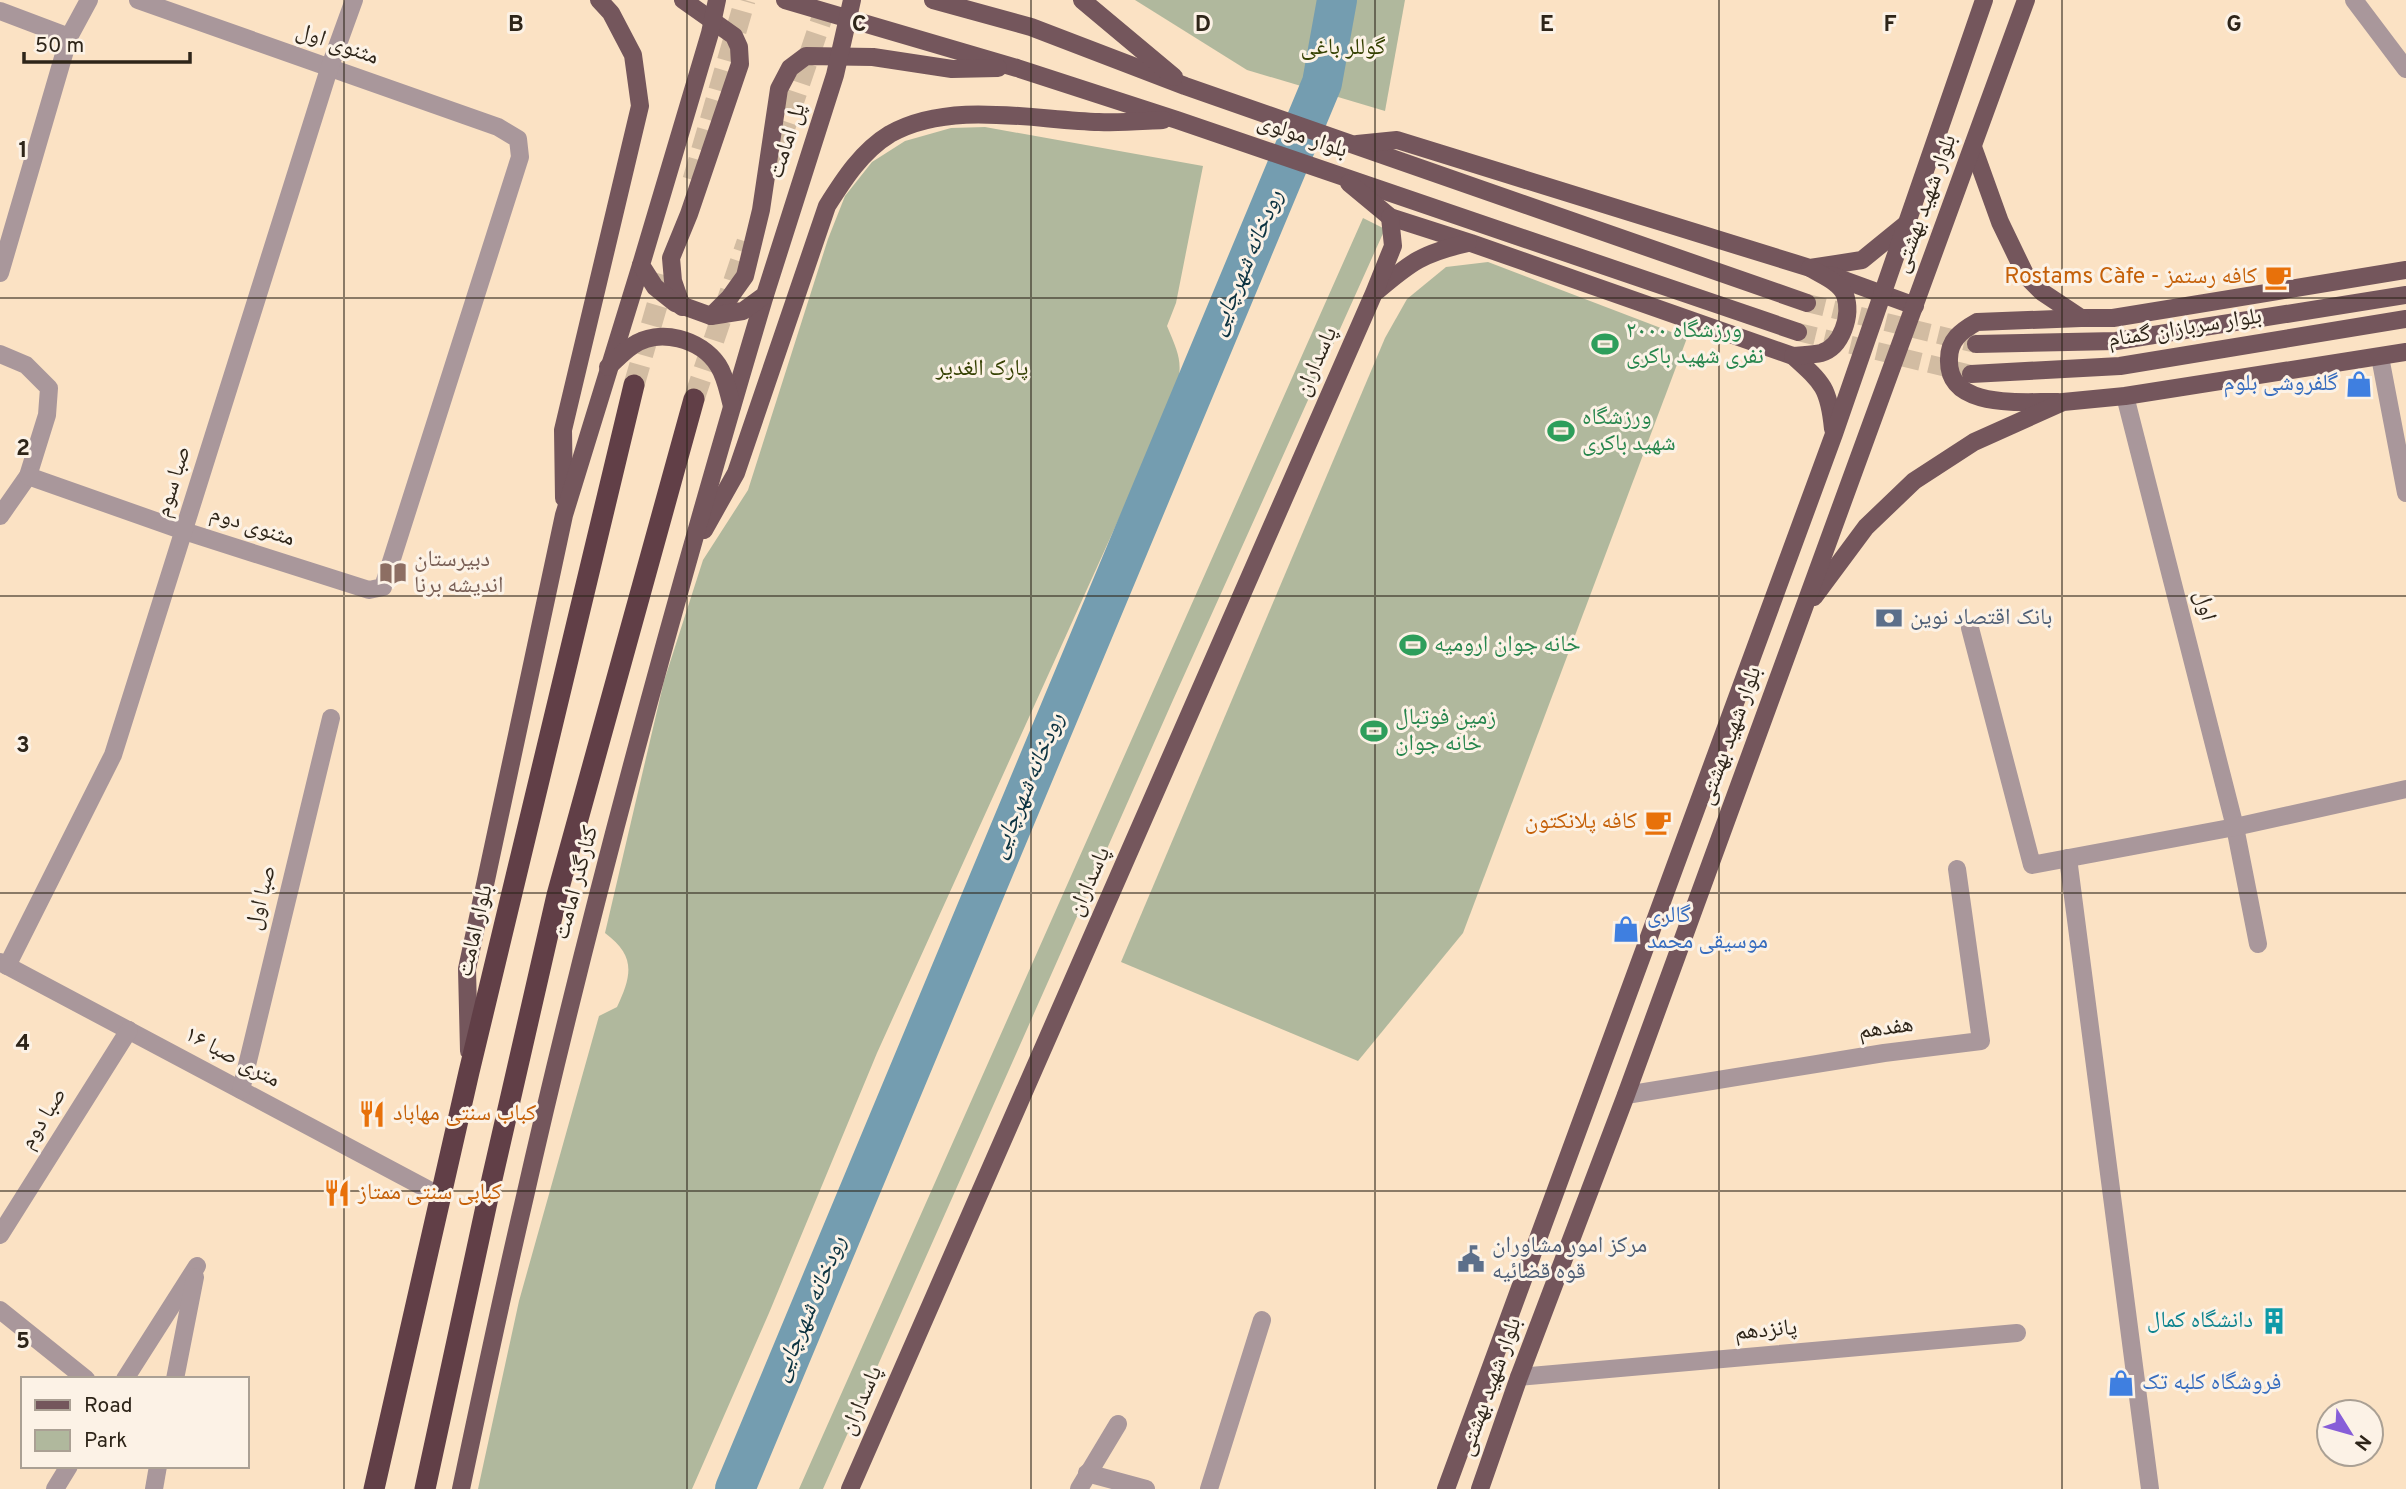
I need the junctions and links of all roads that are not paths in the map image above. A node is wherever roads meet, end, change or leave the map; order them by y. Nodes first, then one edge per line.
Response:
1 (89, 0) edge
2 (138, 0) edge
3 (354, 0) edge
4 (599, 0) edge
5 (683, 0) edge
6 (717, 0) edge
7 (785, 0) edge
8 (852, 0) edge
9 (933, 0) edge
10 (980, 0) edge
11 (1082, 0) edge
12 (1984, 0) edge
13 (2026, 0) edge
14 (2354, 0) edge
15 (0, 11) edge
16 (1031, 27) junction
17 (69, 37) junction
18 (1017, 68) junction
19 (329, 69) junction
20 (2406, 69) edge
21 (1185, 86) junction
22 (1177, 120) junction
23 (1351, 145) junction
24 (1973, 148) junction
25 (1341, 177) junction
26 (1390, 217) junction
27 (1905, 225) junction
28 (1471, 243) junction
29 (642, 265) junction
30 (1810, 268) junction
31 (2406, 270) edge
32 (0, 273) edge
33 (1374, 293) junction
34 (1882, 294) junction
35 (765, 295) junction
36 (2406, 295) edge
37 (1807, 303) tunnel mouth
38 (1915, 306) junction
39 (682, 307) junction
40 (710, 316) junction
41 (2081, 318) junction
42 (2406, 319) edge
43 (1798, 332) tunnel mouth
44 (1976, 344) tunnel mouth
45 (2406, 352) edge
46 (0, 354) edge
47 (1793, 356) junction
48 (2380, 357) junction
49 (608, 368) junction
50 (1970, 374) tunnel mouth
51 (634, 385) tunnel mouth
52 (2125, 396) junction
53 (694, 399) tunnel mouth
54 (2063, 402) junction
55 (732, 406) junction
56 (1834, 434) junction
57 (28, 476) junction
58 (2406, 493) edge
59 (564, 515) junction
60 (0, 516) edge
61 (184, 531) junction
62 (690, 554) junction
63 (383, 587) joint
64 (1801, 614) junction
65 (1970, 628) dead end
66 (331, 718) dead end
67 (2406, 789) edge
68 (2235, 827) junction
69 (2068, 858) junction
70 (1957, 870) dead end
71 (2258, 944) dead end
72 (4, 964) edge
73 (129, 1030) junction
74 (469, 1072) junction
75 (241, 1090) junction
76 (1626, 1096) junction
77 (442, 1197) junction
78 (0, 1235) edge
79 (0, 1310) edge
80 (1262, 1320) dead end
81 (2017, 1333) dead end
82 (84, 1377) edge
83 (126, 1377) edge
84 (175, 1377) edge
85 (1519, 1377) junction
86 (1118, 1424) dead end
87 (1469, 1426) junction
88 (1499, 1432) junction
89 (68, 1468) edge
90 (158, 1468) edge
91 (1083, 1481) edge
92 (55, 1489) edge
93 (154, 1489) edge
94 (374, 1489) edge
95 (425, 1489) edge
96 (461, 1489) edge
97 (850, 1489) edge
98 (1146, 1489) edge
99 (1209, 1489) edge
100 (1446, 1489) edge
101 (1480, 1489) edge
102 (2150, 1489) edge

1 - 17 street
2 - 19 street, مثنوی اول
3 - 19 street, صبا سوم
4 - 59 main road
5 - 39 main road
6 - 29 main road, bridge
7 - 18 main road, بلوار مولوی
8 - 35 main road, پل امامت, bridge
9 - 16 main road, بلوار مولوی
10 - 16 main road
11 - 21 main road
12 - 27 main road, بلوار شهید بهشتی
13 - 24 main road, بلوار شهید بهشتی
14 - 20 street
15 - 17 street
16 - 21 main road, بلوار مولوی
17 - 32 street
18 - 22 main road, بلوار مولوی
18 - 40 main road
19 - 61 street, صبا سوم
19 - 63 street, مثنوی اول
21 - 23 main road, بلوار مولوی
22 - 25 main road, بلوار مولوی
22 - 62 main road
23 - 30 main road
23 - 37 main road, بلوار مولوی
24 - 38 main road, بلوار شهید بهشتی
24 - 41 main road
25 - 26 main road
25 - 43 main road, بلوار مولوی
26 - 28 main road
26 - 33 main road, پاسداران
27 - 30 main road
27 - 34 main road, بلوار شهید بهشتی
28 - 33 main road, پاسداران
28 - 47 main road
29 - 39 main road, bridge
29 - 49 main road
30 - 34 main road
30 - 47 main road
31 - 41 main road
33 - 97 main road, پاسداران
34 - 38 main road
34 - 56 main road, بلوار شهید بهشتی
35 - 40 main road, bridge
35 - 55 main road, کنارگذر امامت
36 - 44 main road, بلوار سربازان گمنام
38 - 64 main road, بلوار شهید بهشتی
39 - 40 main road, bridge
41 - 54 main road
42 - 50 main road, بلوار سربازان گمنام
45 - 48 main road
46 - 57 street
47 - 56 main road
48 - 52 main road
48 - 58 street
49 - 55 main road, bridge
49 - 59 main road
51 - 74 highway, بلوار امامت
52 - 54 main road
52 - 68 street, اول
53 - 95 highway
54 - 64 main road
55 - 62 main road, کنارگذر امامت
56 - 87 main road, بلوار شهید بهشتی
57 - 60 street
57 - 61 street, مثنوی دوم
59 - 74 main road
61 - 63 street, مثنوی دوم
61 - 72 street, صبا سوم
62 - 96 main road, کنارگذر امامت
64 - 76 main road, بلوار شهید بهشتی
65 - 69 street
66 - 75 street, صبا اول
67 - 68 street
68 - 69 street
68 - 71 street, اول
69 - 102 street
70 - 76 street, هفدهم
72 - 73 street, ۱۶ متری صبا
73 - 75 street, ۱۶ متری صبا
73 - 78 street, صبا دوم
74 - 77 highway, بلوار امامت
75 - 77 street, ۱۶ متری صبا
76 - 85 main road, بلوار شهید بهشتی
77 - 94 highway, بلوار امامت
79 - 82 street
80 - 99 street
81 - 85 street, پانزدهم
83 - 84 street
85 - 88 main road, بلوار شهید بهشتی
86 - 91 street
87 - 88 main road
87 - 100 main road, بلوار شهید بهشتی
88 - 101 main road, بلوار شهید بهشتی
89 - 92 street
90 - 93 street
91 - 98 street

